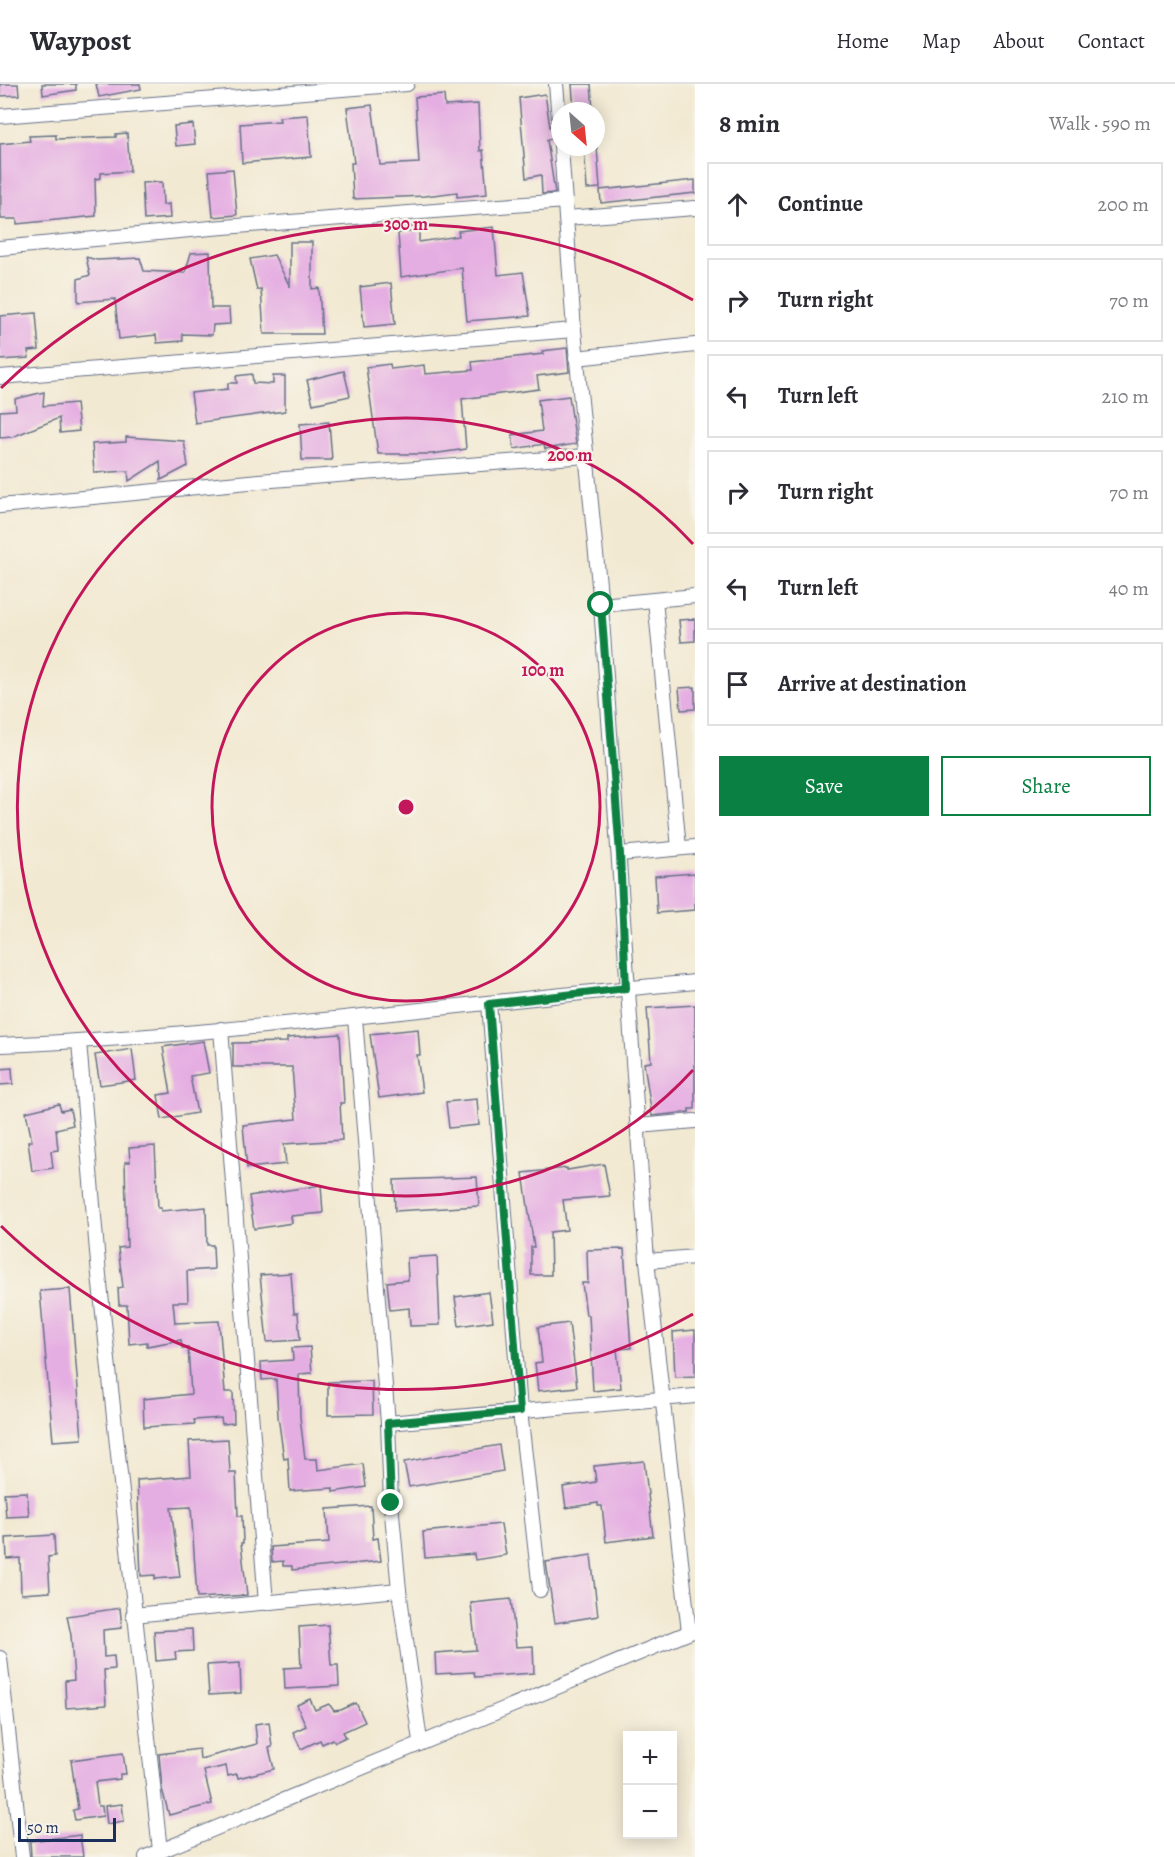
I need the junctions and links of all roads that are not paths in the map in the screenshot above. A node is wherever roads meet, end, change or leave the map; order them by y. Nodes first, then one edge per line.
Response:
1 (407, 84) edge
2 (556, 84) edge
3 (558, 102) edge
4 (0, 116) edge
5 (562, 156) edge
6 (565, 201) junction
7 (695, 208) edge
8 (566, 218) junction
9 (0, 248) edge
10 (574, 330) junction
11 (695, 345) edge
12 (576, 358) junction
13 (0, 377) edge
14 (587, 456) junction
15 (0, 506) edge
16 (695, 596) edge
17 (656, 600) junction
18 (601, 605) junction
19 (695, 847) edge
20 (679, 849) junction
21 (620, 854) junction
22 (695, 982) edge
23 (626, 988) junction
24 (489, 1004) junction
25 (355, 1018) junction
26 (221, 1029) junction
27 (79, 1042) junction
28 (0, 1045) edge
29 (695, 1121) edge
30 (638, 1126) junction
31 (695, 1257) edge
32 (647, 1261) junction
33 (695, 1396) edge
34 (663, 1399) junction
35 (520, 1411) junction
36 (388, 1423) junction
37 (399, 1590) junction
38 (540, 1590) dead end
39 (266, 1603) junction
40 (133, 1615) junction
41 (692, 1631) edge
42 (0, 1658) edge
43 (420, 1742) junction
44 (160, 1851) junction
45 (22, 1857) edge
46 (146, 1857) edge

1 - 4 street
2 - 3 street
5 - 6 street
6 - 8 street
6 - 9 street
7 - 8 street
8 - 10 street
10 - 12 street
10 - 13 street
11 - 12 street
12 - 14 street
14 - 15 street
14 - 18 street
16 - 17 street
17 - 18 street
17 - 20 street
18 - 21 street
19 - 20 street
20 - 21 street
21 - 23 street
22 - 23 street
23 - 24 street
23 - 30 street
24 - 25 street
24 - 35 street
25 - 26 street
25 - 36 street
26 - 27 street
26 - 39 street
27 - 28 street
27 - 40 street
29 - 30 street
30 - 32 street
31 - 32 street
32 - 34 street
33 - 34 street
34 - 35 street
34 - 41 street
35 - 36 street
35 - 38 street
36 - 37 street
37 - 39 street
37 - 43 street
39 - 40 street
40 - 44 street
41 - 43 street
42 - 45 street
43 - 44 street
44 - 46 street

